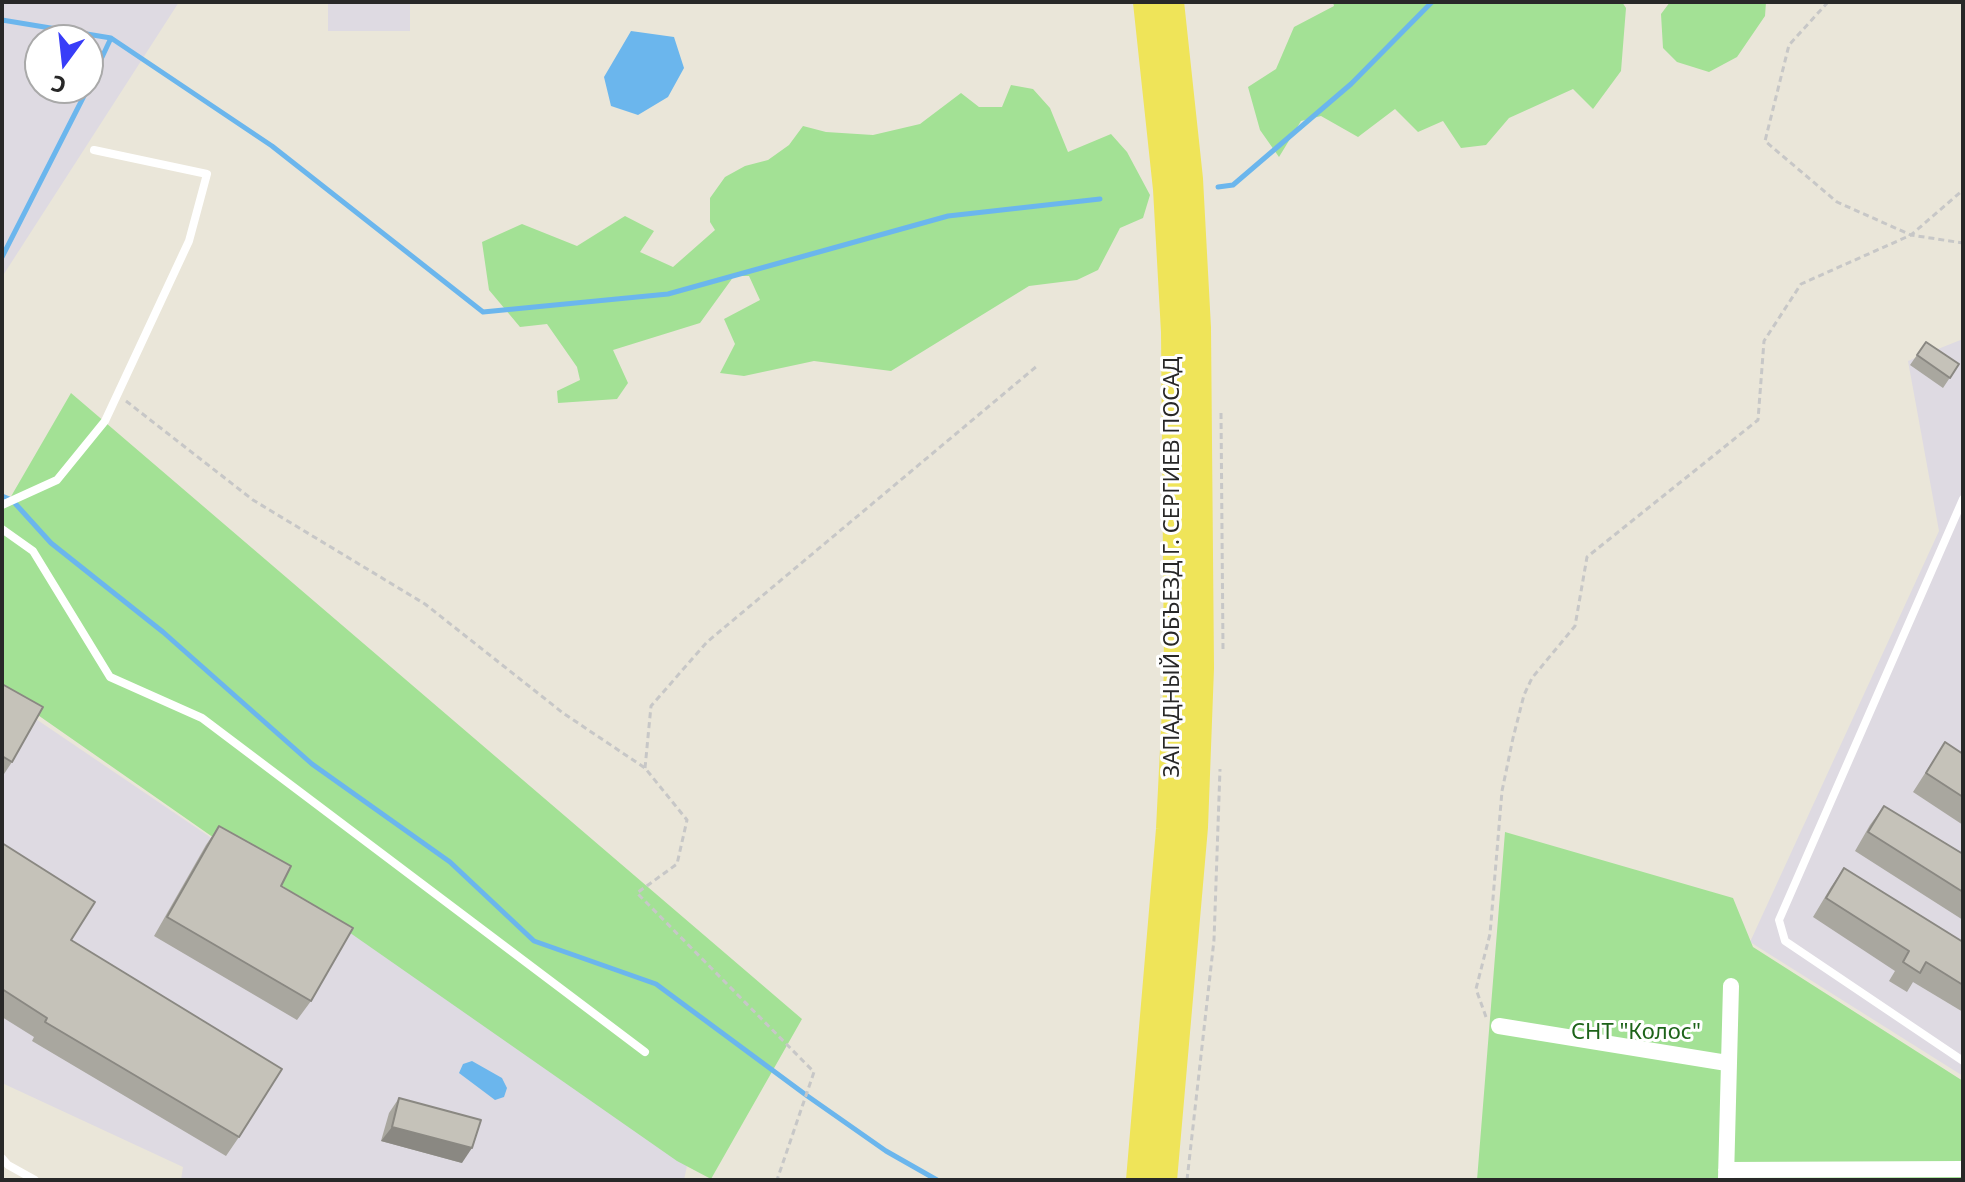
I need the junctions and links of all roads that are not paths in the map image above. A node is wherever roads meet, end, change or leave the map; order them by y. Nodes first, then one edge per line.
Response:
1 (1146, 2) edge
2 (1171, 2) edge
3 (94, 150) dead end
4 (1963, 499) edge
5 (2, 505) edge
6 (2, 529) edge
7 (1731, 986) dead end
8 (1499, 1026) road end
9 (645, 1052) dead end
10 (1963, 1061) edge
11 (1727, 1063) junction
12 (2, 1158) edge
13 (1963, 1169) edge
14 (1726, 1175) edge
15 (30, 1179) edge
16 (1139, 1180) edge
17 (1164, 1180) edge

1 - 16 main road, ЗАПАДНЫЙ ОБЪЕЗД Г. СЕРГИЕВ ПОСАД
2 - 17 main road, ЗАПАДНЫЙ ОБЪЕЗД Г. СЕРГИЕВ ПОСАД
3 - 5 lane
4 - 10 lane
6 - 9 lane
7 - 11 street
8 - 11 street
11 - 14 street
12 - 15 lane
13 - 14 street

